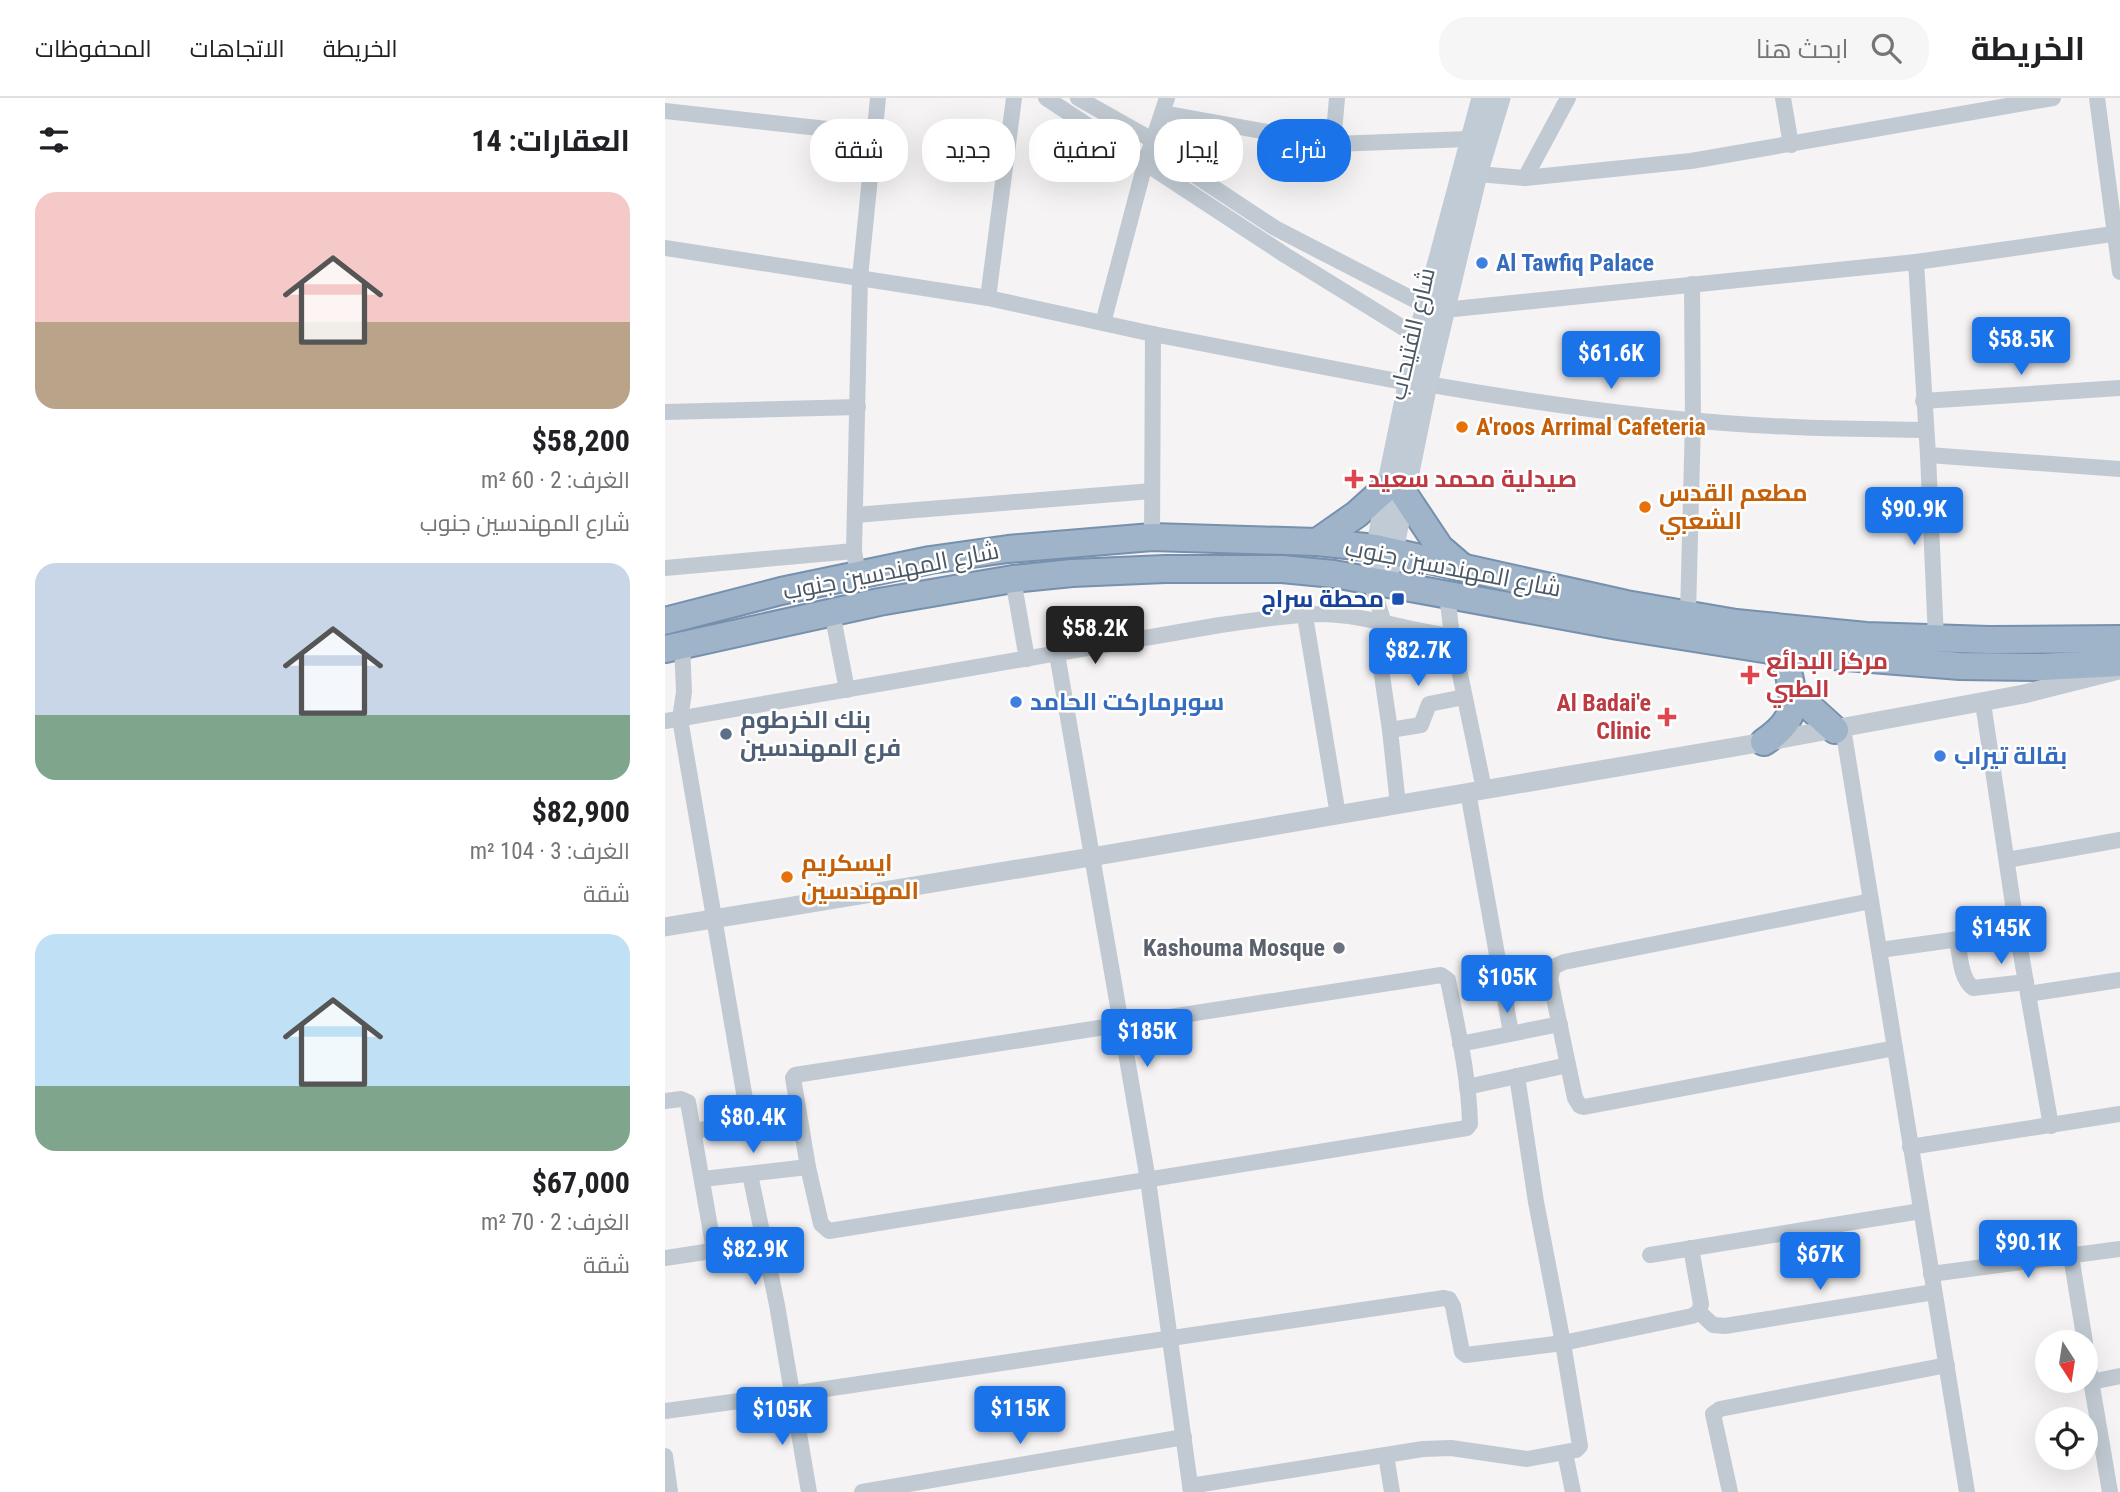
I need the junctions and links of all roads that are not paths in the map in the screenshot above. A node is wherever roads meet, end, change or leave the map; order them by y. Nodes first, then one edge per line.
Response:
1 (878, 98) edge
2 (1014, 98) edge
3 (1046, 98) edge
4 (1078, 98) edge
5 (1338, 98) edge
6 (1482, 98) edge
7 (1500, 98) edge
8 (1568, 98) edge
9 (1783, 98) edge
10 (2053, 98) edge
11 (2097, 98) edge
12 (1995, 103) edge
13 (1165, 105) edge
14 (665, 111) edge
15 (875, 119) edge
16 (1078, 119) edge
17 (1112, 119) edge
18 (1336, 119) edge
19 (1257, 126) edge
20 (810, 127) edge
21 (1140, 134) edge
22 (1469, 139) junction
23 (1154, 141) joint
24 (1351, 143) edge
25 (1791, 145) junction
26 (1140, 161) edge
27 (1145, 164) junction
28 (1477, 174) junction
29 (1525, 178) junction
30 (869, 182) edge
31 (1205, 182) edge
32 (2117, 233) edge
33 (665, 248) edge
34 (1313, 248) junction
35 (1916, 262) junction
36 (1304, 267) junction
37 (2120, 272) edge
38 (860, 277) junction
39 (1692, 284) junction
40 (988, 298) junction
41 (1435, 308) junction
42 (1103, 323) junction
43 (1153, 334) junction
44 (1419, 337) junction
45 (1417, 383) junction
46 (2120, 388) edge
47 (1923, 401) junction
48 (857, 407) junction
49 (665, 412) edge
50 (1693, 420) junction
51 (1926, 430) junction
52 (1928, 455) junction
53 (2120, 469) edge
54 (1396, 490) junction
55 (1152, 492) junction
56 (855, 515) junction
57 (1152, 537) junction
58 (1317, 542) junction
59 (1384, 550) junction
60 (856, 563) junction
61 (1462, 567) junction
62 (665, 568) edge
63 (1013, 579) junction
64 (1378, 589) junction
65 (781, 591) junction
66 (1447, 595) junction
67 (832, 612) junction
68 (1688, 614) junction
69 (1305, 615) junction
70 (665, 621) edge
71 (788, 621) junction
72 (1382, 623) junction
73 (1452, 636) junction
74 (1936, 639) junction
75 (2120, 639) edge
76 (1784, 640) junction
77 (673, 647) edge
78 (1057, 654) junction
79 (1027, 659) junction
80 (2120, 663) edge
81 (2120, 670) edge
82 (847, 690) junction
83 (1793, 692) junction
84 (1464, 697) junction
85 (1983, 703) junction
86 (672, 720) edge
87 (1839, 729) junction
88 (1390, 730) junction
89 (1764, 742) junction
90 (1476, 791) junction
91 (1398, 805) junction
92 (1338, 815) junction
93 (2120, 840) edge
94 (1091, 857) junction
95 (2007, 860) junction
96 (1871, 901) junction
97 (716, 919) junction
98 (665, 927) edge
99 (2017, 931) junction
100 (1957, 939) junction
101 (1880, 950) junction
102 (2120, 980) edge
103 (2027, 988) junction
104 (1560, 1024) junction
105 (1120, 1025) junction
106 (1511, 1033) junction
107 (1460, 1044) junction
108 (1895, 1048) junction
109 (1568, 1065) junction
110 (1517, 1076) junction
111 (1467, 1087) junction
112 (665, 1101) edge
113 (799, 1114) junction
114 (2120, 1114) edge
115 (749, 1122) junction
116 (2051, 1126) junction
117 (694, 1131) junction
118 (1910, 1147) junction
119 (808, 1167) junction
120 (750, 1174) junction
121 (703, 1179) junction
122 (1148, 1180) junction
123 (1921, 1211) junction
124 (1691, 1248) junction
125 (2120, 1249) edge
126 (1650, 1255) dead end
127 (2071, 1256) junction
128 (665, 1258) edge
129 (1931, 1274) junction
130 (1934, 1292) junction
131 (1699, 1312) junction
132 (2083, 1330) edge
133 (1169, 1338) junction
134 (1563, 1343) junction
135 (1947, 1366) junction
136 (2120, 1376) edge
137 (2098, 1381) edge
138 (2093, 1393) edge
139 (791, 1394) junction
140 (665, 1411) edge
141 (1184, 1437) junction
142 (1565, 1453) junction
143 (1386, 1455) junction
144 (665, 1457) edge
145 (1191, 1489) edge
146 (670, 1492) edge
147 (809, 1492) edge
148 (862, 1492) edge
149 (1392, 1492) edge
150 (1573, 1492) edge
151 (1730, 1492) edge
152 (1967, 1492) edge
153 (2110, 1492) edge

1 - 15 street
2 - 40 street
3 - 16 street
4 - 17 street
5 - 18 street
6 - 22 main road, شارع الفتيحاب
7 - 28 main road, شارع الفتيحاب
8 - 29 street
9 - 25 street
10 - 12 street
11 - 32 street
12 - 25 street
13 - 19 street
14 - 20 street
21 - 23 street
22 - 24 street
22 - 41 main road, شارع الفتيحاب
23 - 27 street
25 - 29 street
26 - 27 street
27 - 36 street
27 - 42 street
28 - 29 street
28 - 41 main road, شارع الفتيحاب
30 - 38 street
31 - 34 street
32 - 35 street
32 - 37 street
33 - 38 street
34 - 36 street
34 - 41 street
35 - 39 street
35 - 47 street
36 - 44 street
38 - 40 street
38 - 48 street
39 - 41 street
39 - 50 street
40 - 42 street
41 - 44 main road, شارع الفتيحاب
41 - 45 main road, شارع الفتيحاب
42 - 43 street
43 - 45 street
43 - 55 street
44 - 45 main road, شارع الفتيحاب
45 - 50 street
45 - 54 main road, شارع الفتيحاب
46 - 47 street
47 - 51 street
48 - 49 street
48 - 56 street
50 - 51 street
50 - 68 street
51 - 52 street
52 - 53 street
52 - 74 street
54 - 58 highway
54 - 59 main road, شارع الفتيحاب
54 - 61 highway
55 - 56 street
55 - 57 street
56 - 60 street
57 - 58 highway, شارع المهندسين جنوب
57 - 60 highway, شارع المهندسين جنوب
58 - 59 highway, شارع المهندسين جنوب
59 - 61 highway, شارع المهندسين جنوب
59 - 64 main road, شارع الفتيحاب
60 - 62 street
60 - 65 highway, شارع المهندسين جنوب
61 - 68 highway, شارع المهندسين جنوب
63 - 64 highway, شارع المهندسين جنوب
63 - 67 highway, شارع المهندسين جنوب
63 - 79 street
64 - 66 highway, شارع المهندسين جنوب
64 - 72 street
65 - 70 highway, شارع المهندسين جنوب
65 - 71 highway
66 - 73 street
66 - 76 highway, شارع المهندسين جنوب
67 - 71 highway, شارع المهندسين جنوب
67 - 82 street
68 - 76 highway, شارع المهندسين جنوب
69 - 72 street
69 - 78 street
69 - 92 street
71 - 77 highway, شارع المهندسين جنوب
72 - 73 street
72 - 88 street
73 - 84 street
74 - 75 highway, شارع المهندسين جنوب
74 - 76 highway, شارع المهندسين جنوب
76 - 80 highway, شارع المهندسين جنوب
76 - 83 highway
77 - 86 street
78 - 79 street
78 - 94 street
79 - 82 street
81 - 85 street
82 - 86 street
83 - 87 highway
83 - 89 highway
84 - 88 street
84 - 90 street
85 - 87 street
85 - 95 street
86 - 97 street
87 - 89 street
87 - 96 street
88 - 91 street
89 - 90 street
90 - 91 street
90 - 106 street
91 - 92 street
92 - 94 street
93 - 95 street
94 - 97 street
94 - 105 street
95 - 99 street
96 - 101 street
96 - 104 street
97 - 98 street
97 - 115 street
99 - 100 street
99 - 103 street
100 - 101 street
100 - 103 street
101 - 108 street
102 - 103 street
103 - 116 street
104 - 106 street
104 - 109 street
105 - 107 street
105 - 113 street
105 - 122 street
106 - 107 street
107 - 111 street
108 - 109 street
108 - 118 street
109 - 110 street
110 - 111 street
110 - 134 street
111 - 122 street
112 - 117 street
113 - 115 street
113 - 119 street
114 - 116 street
115 - 117 street
116 - 118 street
117 - 121 street
118 - 123 street
119 - 120 street
119 - 122 street
120 - 121 street
120 - 139 street
121 - 128 street
122 - 133 street
123 - 124 street
123 - 129 street
124 - 126 street
124 - 131 street
125 - 127 street
127 - 129 street
127 - 132 street
129 - 130 street
130 - 131 street
130 - 135 street
131 - 134 street
133 - 134 street
133 - 139 street
133 - 141 street
134 - 142 street
135 - 151 street
135 - 152 street
136 - 137 street
138 - 153 street
139 - 140 street
139 - 147 street
141 - 145 street
141 - 148 street
142 - 143 street
142 - 150 street
143 - 145 street
143 - 149 street
144 - 146 street

